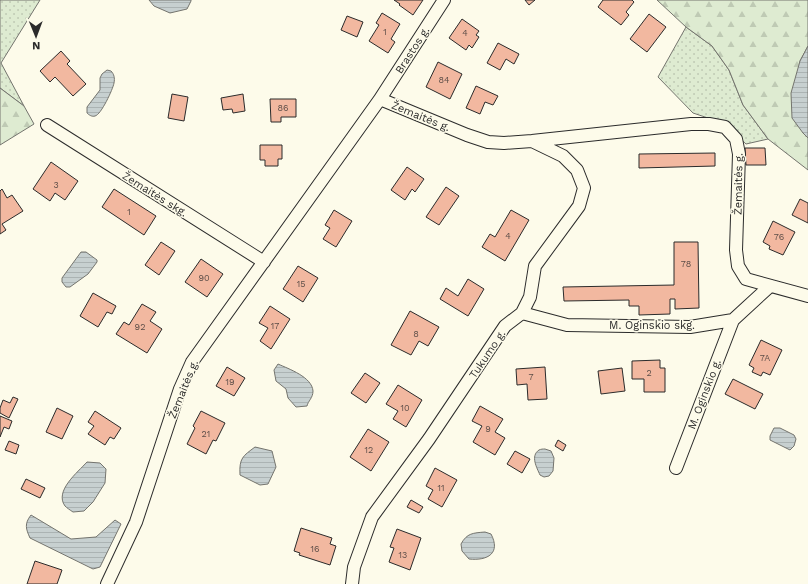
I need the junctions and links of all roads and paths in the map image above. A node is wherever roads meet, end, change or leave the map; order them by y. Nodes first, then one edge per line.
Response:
1 (444, 0) edge
2 (380, 99) junction
3 (47, 126) dead end
4 (532, 141) junction
5 (264, 262) junction
6 (770, 286) junction
7 (808, 296) edge
8 (522, 313) junction
9 (733, 320) junction
10 (676, 468) dead end
11 (107, 584) edge
12 (352, 584) edge

1 - 2 street, Brastos g.
2 - 4 street, Žemaitės g.
2 - 5 street, Žemaitės g.
3 - 5 street, Žemaitės skg.
4 - 6 street, Žemaitės g.
4 - 8 street, Tukumo g.
5 - 11 street, Žemaitės g.
6 - 7 street, Žemaitės g.
6 - 9 street
8 - 9 street, M. Oginskio skg.
8 - 12 street, Tukumo g.
9 - 10 street, M. Oginskio g.

